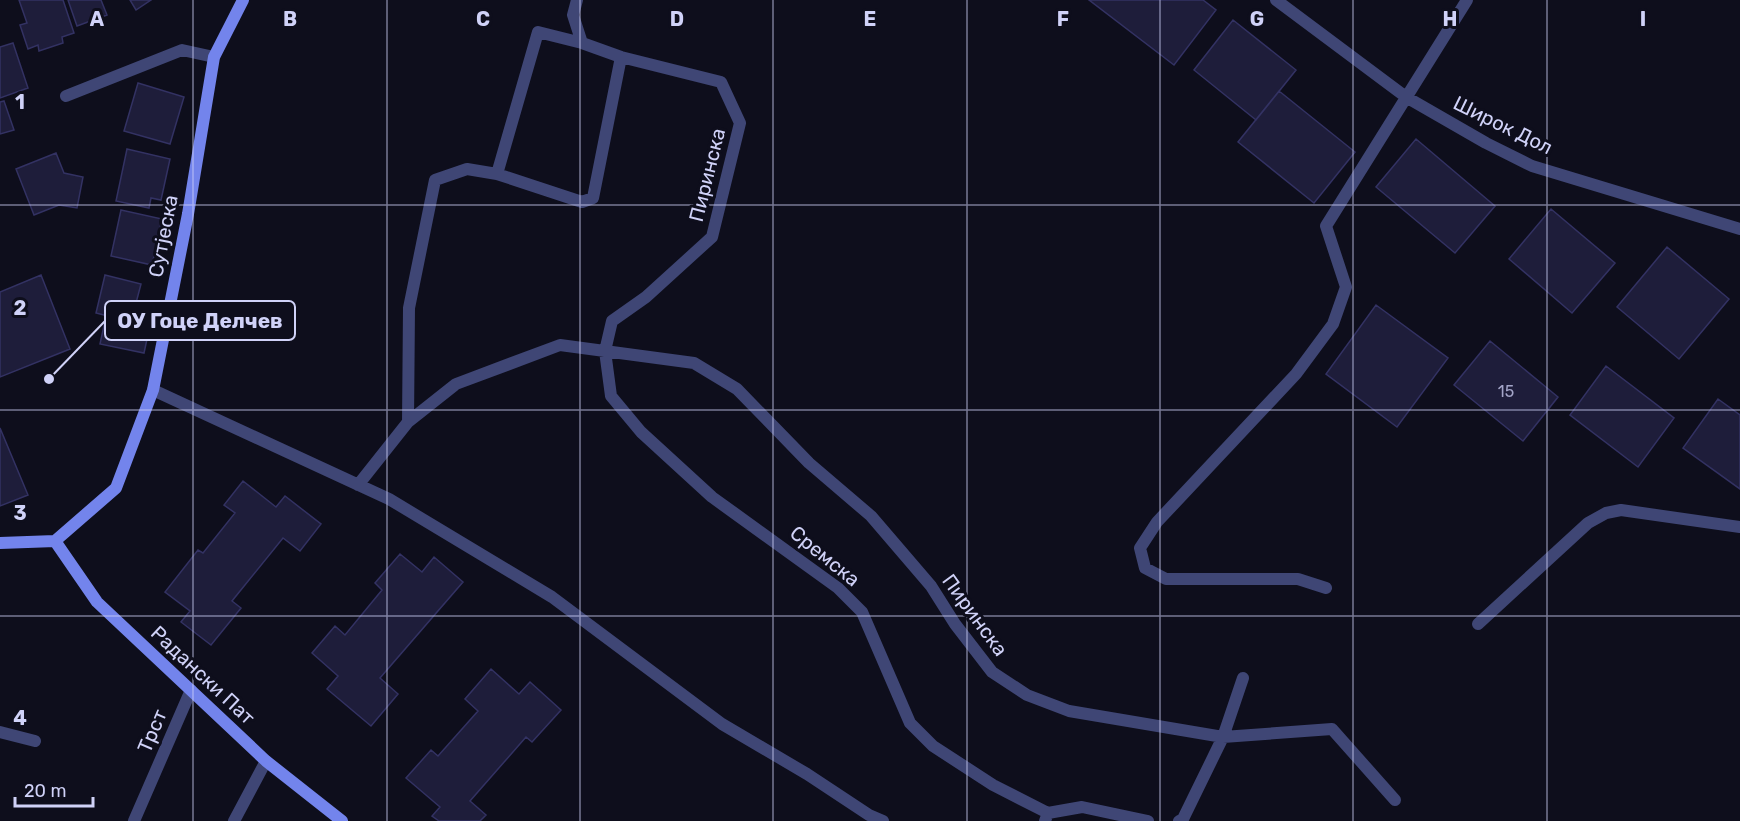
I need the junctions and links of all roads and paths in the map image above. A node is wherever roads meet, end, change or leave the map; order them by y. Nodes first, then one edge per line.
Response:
1 (243, 0) edge
2 (577, 0) edge
3 (1276, 0) edge
4 (1467, 0) edge
5 (582, 43) junction
6 (214, 57) junction
7 (621, 57) junction
8 (66, 96) dead end
9 (1406, 97) junction
10 (497, 174) junction
11 (1740, 229) edge
12 (605, 351) junction
13 (153, 390) junction
14 (408, 422) junction
15 (358, 485) junction
16 (1740, 527) edge
17 (55, 541) junction
18 (0, 543) edge
19 (1326, 588) dead end
20 (1478, 624) dead end
21 (1243, 678) dead end
22 (191, 690) junction
23 (0, 732) edge
24 (1223, 736) junction
25 (35, 741) dead end
26 (266, 761) junction
27 (1395, 800) dead end
28 (1046, 817) edge
29 (134, 821) edge
30 (234, 821) edge
31 (342, 821) edge
32 (883, 821) edge
33 (1148, 821) edge
34 (1179, 821) edge

1 - 6 street, Сутјеска
2 - 5 street
3 - 9 street, Широк Дол
4 - 9 street
5 - 7 street, Пиринска
5 - 10 street, Пиринска
6 - 8 street
6 - 13 street, Сутјеска
7 - 10 street
7 - 12 street, Пиринска
9 - 11 street, Широк Дол
9 - 19 street
10 - 14 street
12 - 14 street, Пиринска
12 - 24 street, Пиринска
12 - 28 street, Сремска
13 - 15 street
13 - 17 street, Сутјеска
14 - 15 street, Пиринска
15 - 32 street
16 - 20 street
17 - 18 street
17 - 22 street, Радански Пат
21 - 24 street
22 - 26 street, Радански Пат
22 - 29 street, Трст
23 - 25 street
24 - 27 street, Пиринска
24 - 34 street
26 - 30 street
26 - 31 street, Радански Пат
28 - 33 street

